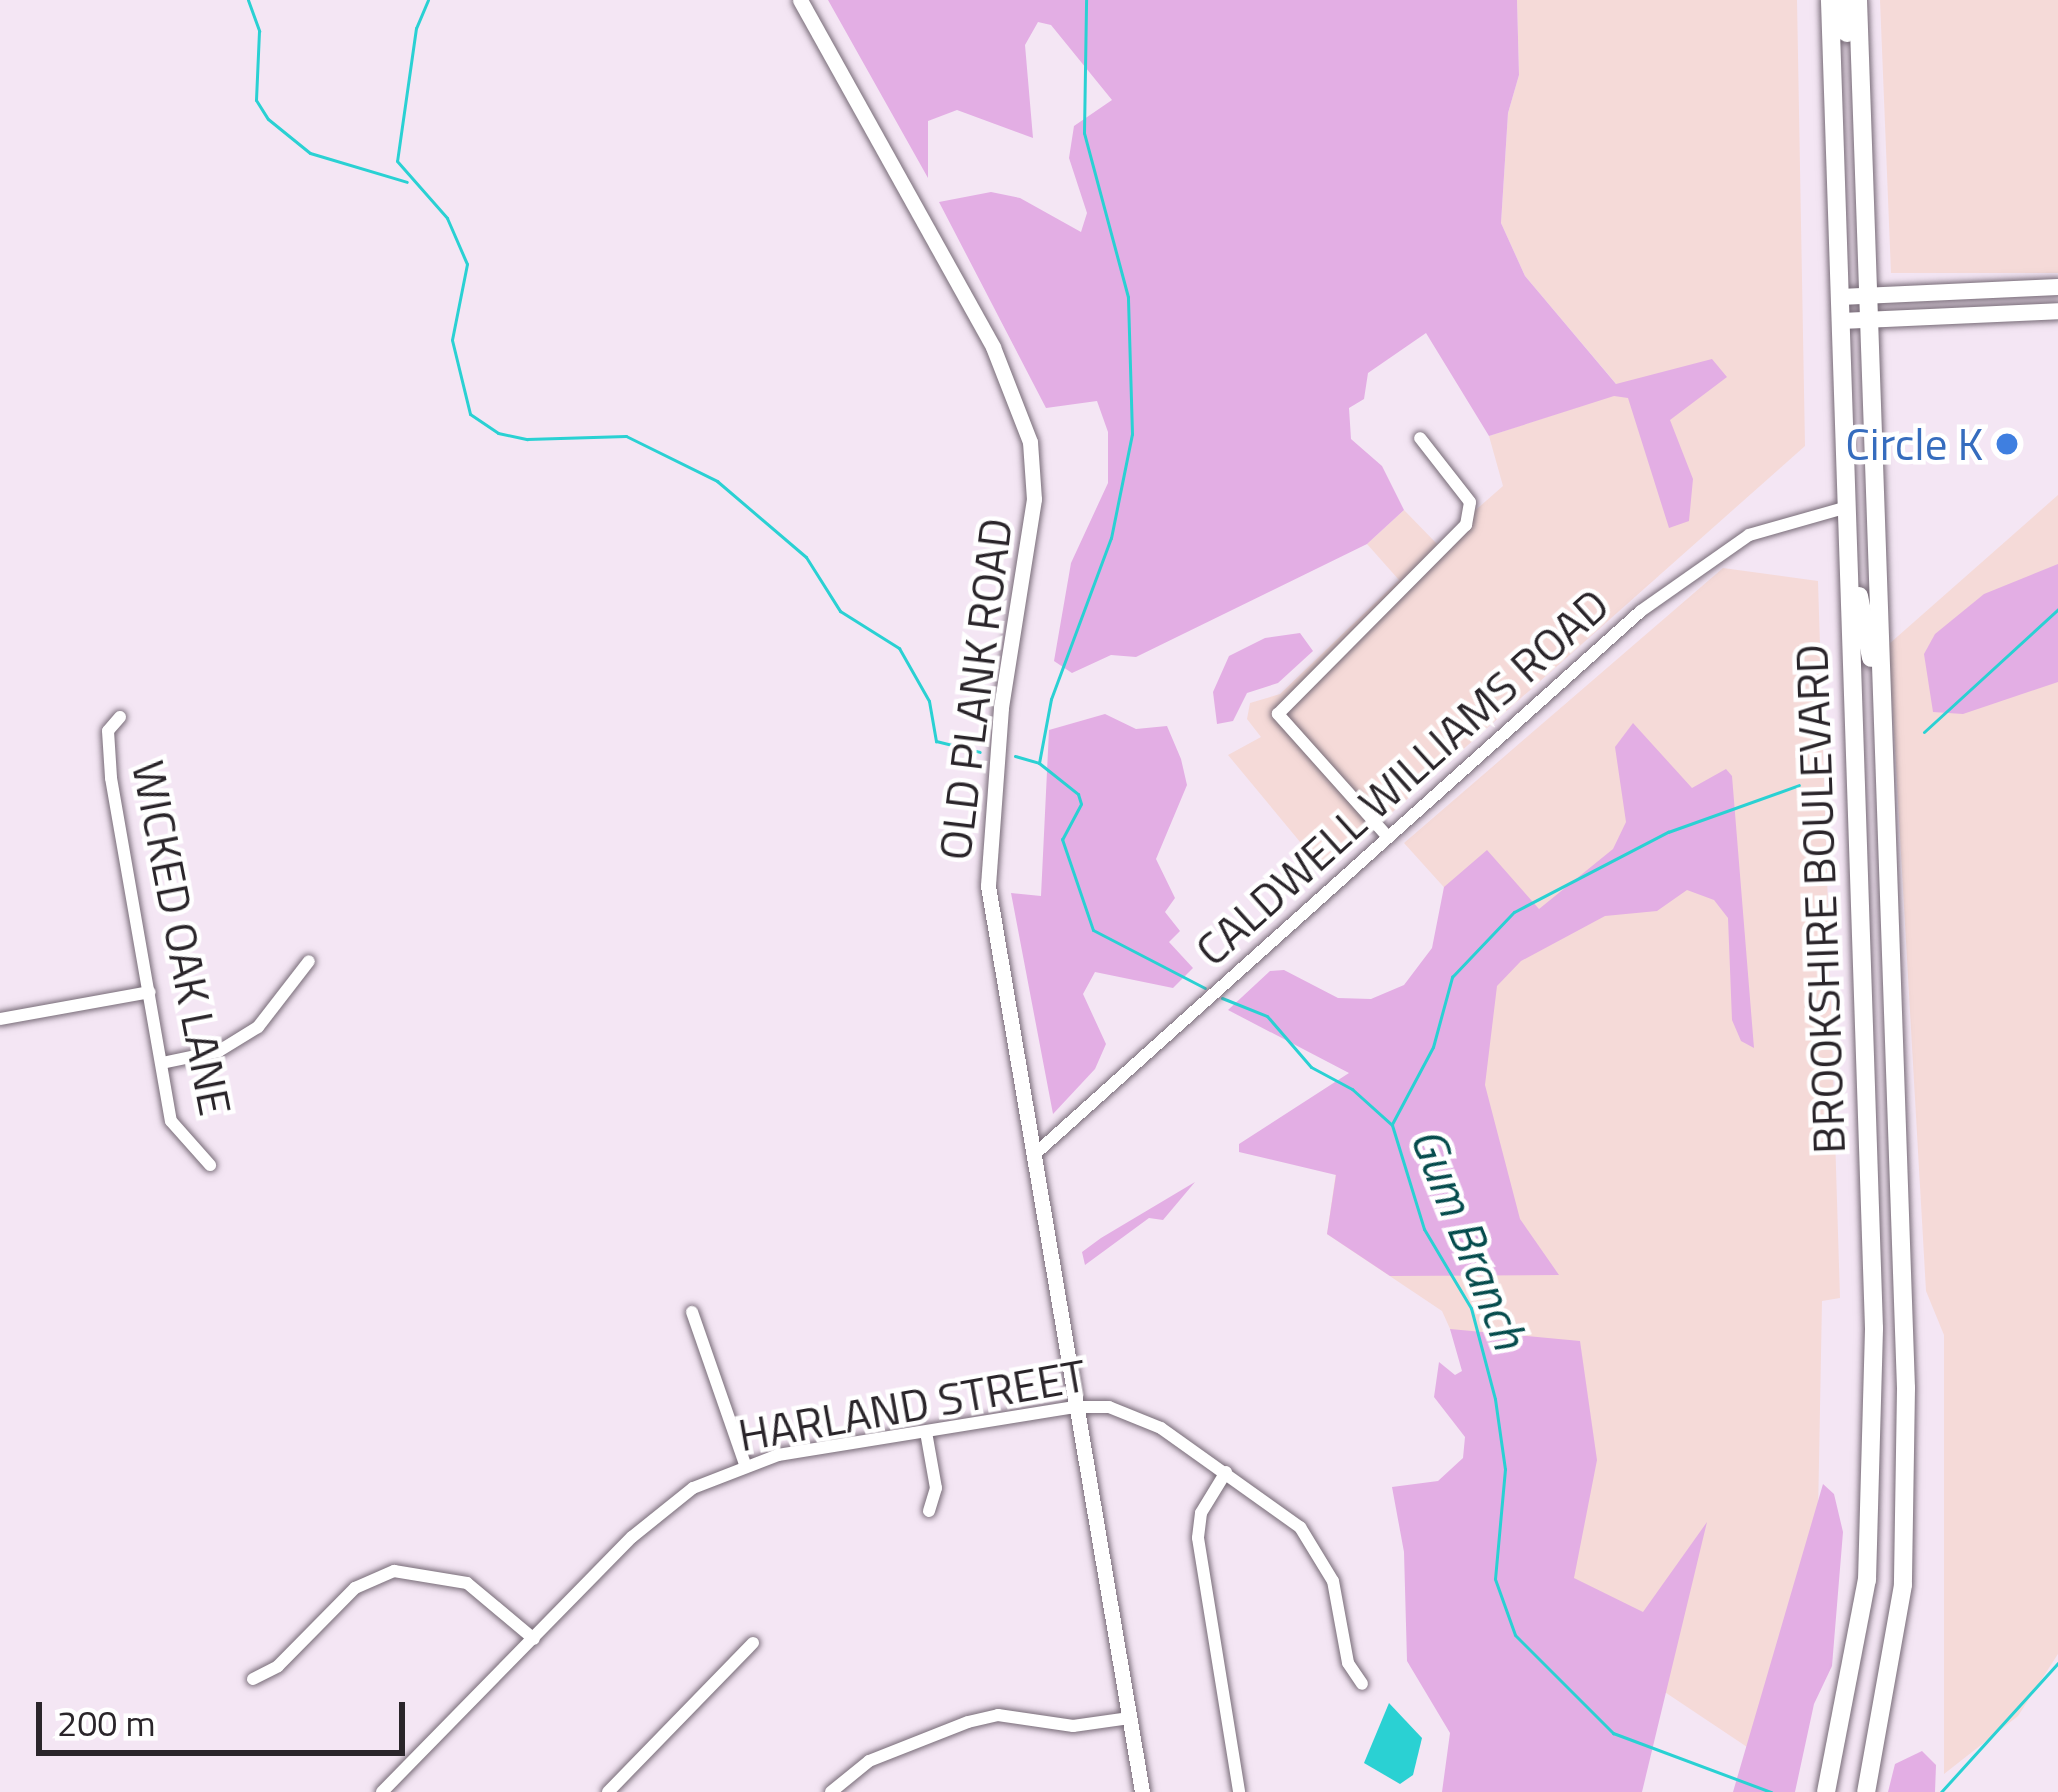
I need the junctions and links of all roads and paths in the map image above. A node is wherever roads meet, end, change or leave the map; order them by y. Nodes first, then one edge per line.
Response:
1 (800, 0) edge
2 (1830, 0) edge
3 (1845, 0) edge
4 (1858, 0) edge
5 (1861, 121) junction
6 (2058, 287) edge
7 (1867, 296) junction
8 (1840, 297) junction
9 (2058, 310) edge
10 (1868, 320) junction
11 (1840, 321) junction
12 (1843, 384) junction
13 (1420, 439) dead end
14 (1874, 493) junction
15 (1847, 507) junction
16 (1881, 710) junction
17 (120, 717) dead end
18 (1387, 836) junction
19 (308, 961) dead end
20 (150, 992) junction
21 (0, 1019) edge
22 (162, 1064) junction
23 (1036, 1153) junction
24 (210, 1165) dead end
25 (692, 1312) dead end
26 (1076, 1407) junction
27 (926, 1432) junction
28 (745, 1464) junction
29 (1226, 1472) junction
30 (929, 1511) dead end
31 (534, 1639) junction
32 (753, 1643) dead end
33 (253, 1679) dead end
34 (1362, 1684) dead end
35 (1129, 1718) junction
36 (394, 1780) junction
37 (382, 1792) edge
38 (406, 1792) edge
39 (608, 1792) edge
40 (832, 1792) edge
41 (1142, 1792) edge
42 (1239, 1792) edge
43 (1826, 1792) edge
44 (1865, 1792) edge

1 - 23 street, OLD PLANK ROAD
2 - 8 highway, BROOKSHIRE BOULEVARD
3 - 5 highway
4 - 5 highway, BROOKSHIRE BOULEVARD
5 - 7 highway, BROOKSHIRE BOULEVARD
6 - 7 main road
7 - 8 main road
7 - 10 highway, BROOKSHIRE BOULEVARD
8 - 11 highway, BROOKSHIRE BOULEVARD
9 - 10 main road
10 - 11 main road
10 - 14 highway, BROOKSHIRE BOULEVARD
11 - 12 highway, BROOKSHIRE BOULEVARD
12 - 14 highway
12 - 15 highway, BROOKSHIRE BOULEVARD
13 - 18 street
14 - 16 highway, BROOKSHIRE BOULEVARD
15 - 16 highway
15 - 18 street, CALDWELL WILLIAMS ROAD
15 - 43 highway, BROOKSHIRE BOULEVARD
16 - 44 highway, BROOKSHIRE BOULEVARD
17 - 20 street, WICKED OAK LANE
18 - 23 street, CALDWELL WILLIAMS ROAD
19 - 22 street
20 - 21 street
20 - 22 street, WICKED OAK LANE
22 - 24 street, WICKED OAK LANE
23 - 26 street, OLD PLANK ROAD
25 - 28 street
26 - 27 street, HARLAND STREET
26 - 29 street, HARLAND STREET
26 - 35 street, OLD PLANK ROAD
27 - 28 street, HARLAND STREET
27 - 30 street
28 - 31 street, HARLAND STREET
29 - 34 street, HARLAND STREET
29 - 42 street
31 - 33 street
31 - 36 street, HARLAND STREET
32 - 39 street
35 - 40 street
35 - 41 street, OLD PLANK ROAD
36 - 37 street, HARLAND STREET
36 - 38 street

